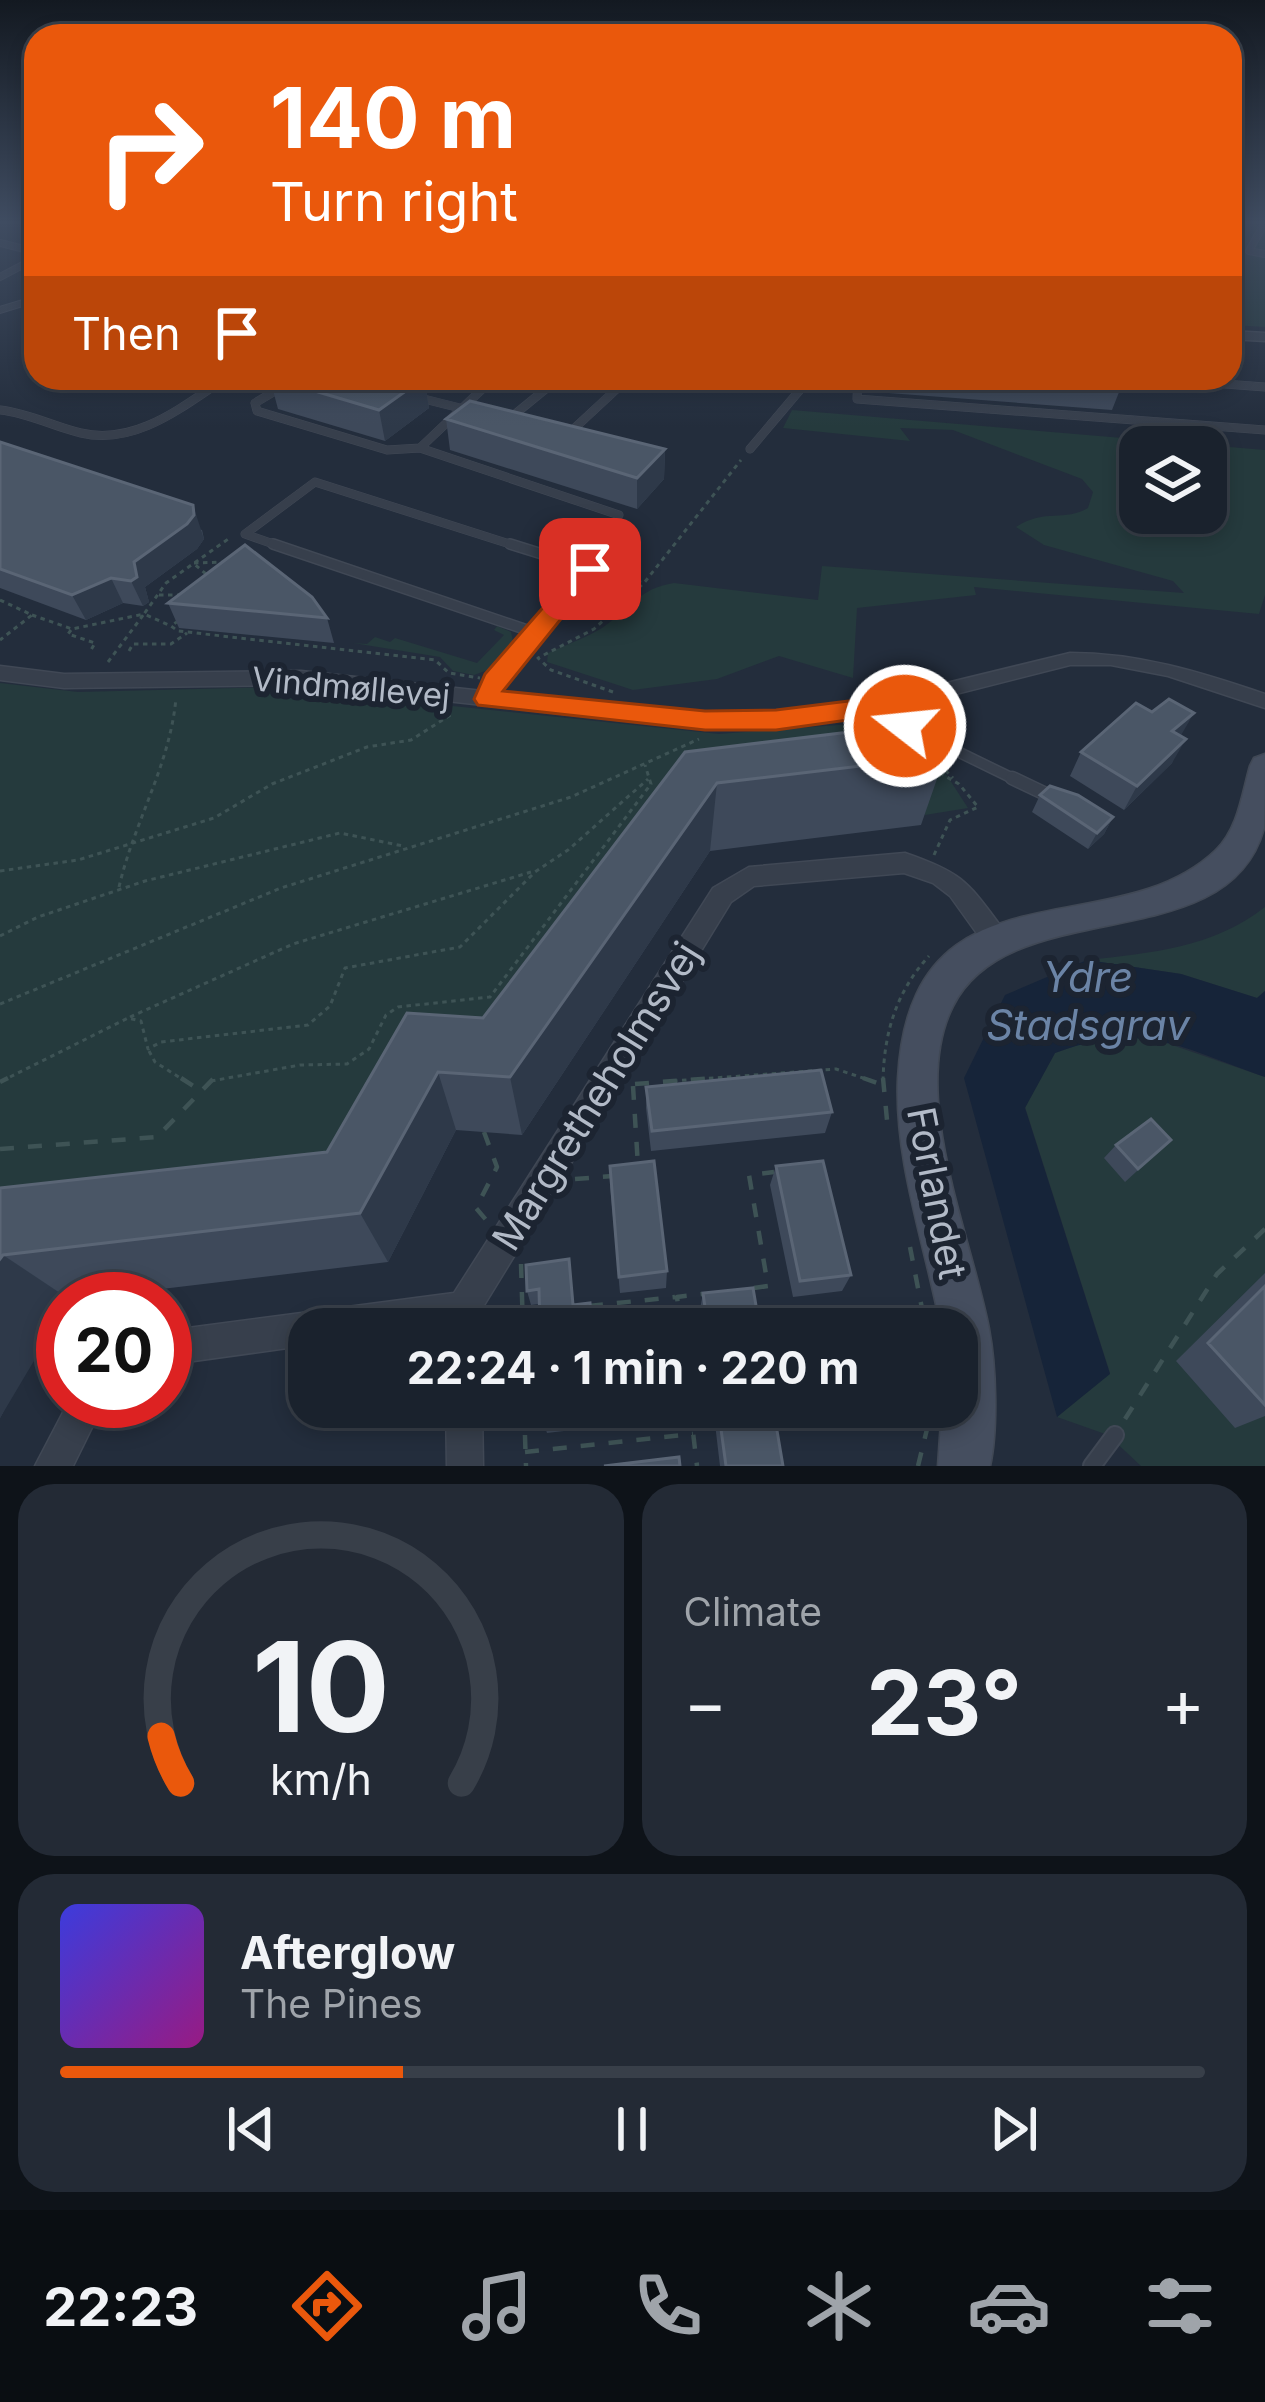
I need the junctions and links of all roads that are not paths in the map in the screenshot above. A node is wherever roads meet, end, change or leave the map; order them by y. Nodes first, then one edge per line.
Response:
1 (207, 390) edge
2 (277, 390) edge
3 (480, 390) edge
4 (544, 390) edge
5 (616, 390) edge
6 (800, 390) edge
7 (857, 390) edge
8 (402, 393) edge
9 (460, 408) junction
10 (0, 410) edge
11 (521, 430) edge
12 (1265, 430) edge
13 (560, 441) edge
14 (420, 448) junction
15 (750, 449) road end
16 (620, 515) dead end
17 (533, 632) junction
18 (0, 673) edge
19 (490, 689) junction
20 (1265, 701) edge
21 (881, 706) junction
22 (1265, 766) edge
23 (1065, 802) edge
24 (998, 941) junction
25 (469, 1308) edge
26 (288, 1336) edge
27 (192, 1345) edge
28 (73, 1428) edge
29 (464, 1428) edge
30 (1115, 1435) road end
31 (959, 1463) edge
32 (53, 1466) edge
33 (465, 1466) edge
34 (1092, 1466) edge

1 - 10 lane
2 - 14 lane
3 - 9 lane
4 - 11 lane
5 - 13 lane
6 - 15 lane
7 - 12 lane
8 - 9 lane
9 - 14 lane
14 - 16 lane
17 - 17 lane
17 - 19 lane
18 - 19 street, Vindmøllevej
19 - 21 street, Vindmøllevej
20 - 21 street, Vindmøllevej
21 - 23 lane
22 - 24 street, Forlandet
24 - 25 street, Margretheholmsvej
24 - 31 street, Forlandet
26 - 27 street, Margretheholmsvej
28 - 32 street
29 - 33 street
30 - 34 lane

